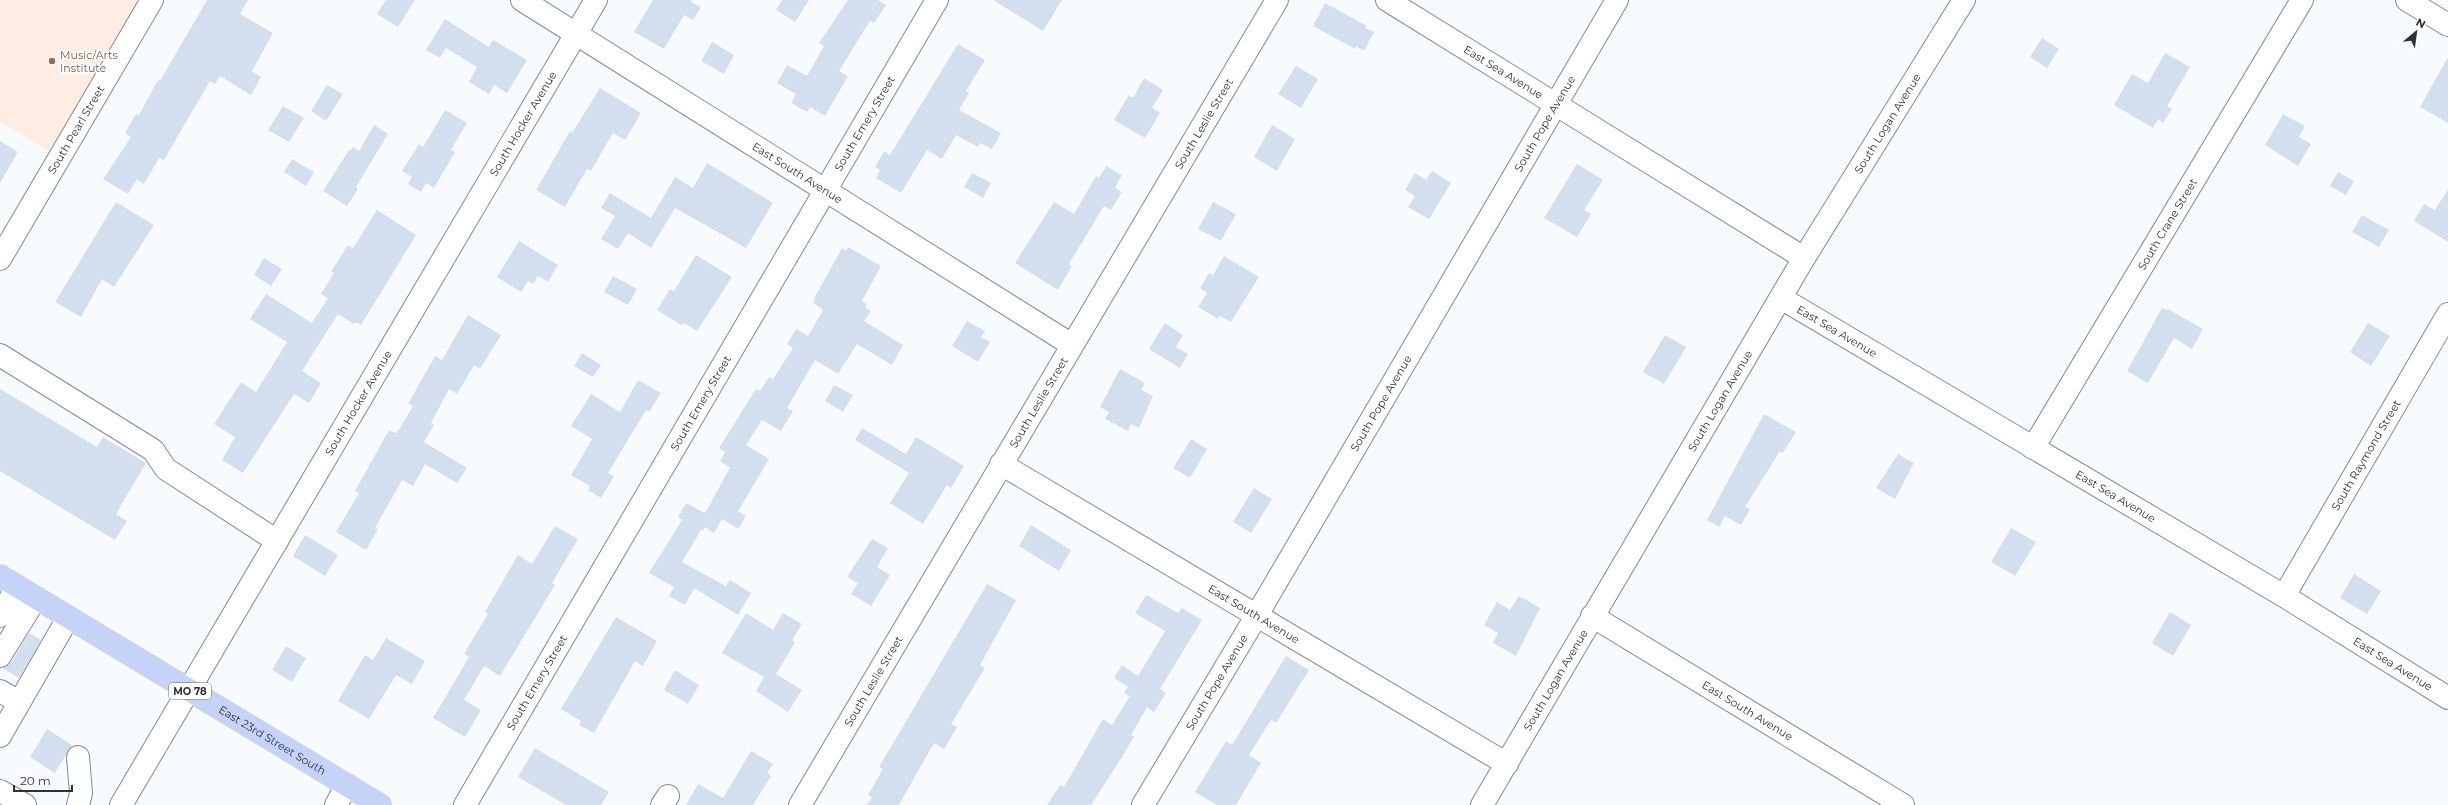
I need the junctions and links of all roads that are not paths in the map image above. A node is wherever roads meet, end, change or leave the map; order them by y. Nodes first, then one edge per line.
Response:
1 (152, 0) edge
2 (522, 0) edge
3 (596, 0) edge
4 (937, 0) edge
5 (1277, 0) edge
6 (1387, 0) edge
7 (1617, 0) edge
8 (1964, 0) edge
9 (2302, 0) edge
10 (2407, 0) edge
11 (2448, 25) edge
12 (576, 32) junction
13 (1556, 105) junction
14 (825, 189) junction
15 (1804, 258) junction
16 (0, 259) edge
17 (1781, 298) junction
18 (2448, 314) edge
19 (1072, 345) junction
20 (0, 355) edge
21 (2033, 448) junction
22 (1001, 464) junction
23 (277, 541) junction
24 (8, 582) edge
25 (2284, 596) junction
26 (36, 598) junction
27 (1257, 615) junction
28 (0, 616) edge
29 (1592, 616) junction
30 (68, 618) junction
31 (0, 656) edge
32 (189, 690) junction
33 (0, 691) edge
34 (2448, 698) edge
35 (19, 702) junction
36 (0, 736) edge
37 (78, 757) dead end
38 (1507, 764) junction
39 (347, 785) junction
40 (0, 791) edge
41 (26, 805) edge
42 (78, 805) edge
43 (121, 805) edge
44 (336, 805) edge
45 (380, 805) edge
46 (465, 805) edge
47 (800, 805) edge
48 (1143, 805) edge
49 (1482, 805) edge
50 (1903, 805) edge

1 - 16 street, South Pearl Street
2 - 12 street, East South Avenue
3 - 12 street, South Hocker Avenue
4 - 14 street, South Emery Street
5 - 19 street, South Leslie Street
6 - 13 street, East Sea Avenue
7 - 13 street, South Pope Avenue
8 - 15 street, South Logan Avenue
9 - 21 street, South Crane Street
10 - 11 street
12 - 14 street, East South Avenue
12 - 23 street, South Hocker Avenue
13 - 15 street, East Sea Avenue
13 - 27 street, South Pope Avenue
14 - 19 street, East South Avenue
14 - 46 street, South Emery Street
15 - 17 street, South Logan Avenue
17 - 21 street, East Sea Avenue
17 - 29 street, South Logan Avenue
18 - 25 street, South Raymond Street
19 - 22 street, South Leslie Street
20 - 23 street
21 - 25 street, East Sea Avenue
22 - 27 street, East South Avenue
22 - 47 street, South Leslie Street
23 - 32 street, South Hocker Avenue
24 - 26 main road, East 23rd Street South / MO 78
24 - 28 street
25 - 34 street, East Sea Avenue
26 - 30 main road, East 23rd Street South / MO 78
26 - 31 street
27 - 38 street, East South Avenue
27 - 48 street, South Pope Avenue
29 - 38 street, South Logan Avenue
29 - 50 street, East South Avenue
30 - 32 main road, East 23rd Street South / MO 78
30 - 35 street
32 - 39 main road, East 23rd Street South / MO 78
32 - 43 street, South Hocker Avenue
33 - 35 street
35 - 36 street
37 - 42 street
38 - 49 street, South Logan Avenue
39 - 44 street
39 - 45 main road, East 23rd Street South / MO 78
40 - 41 street

